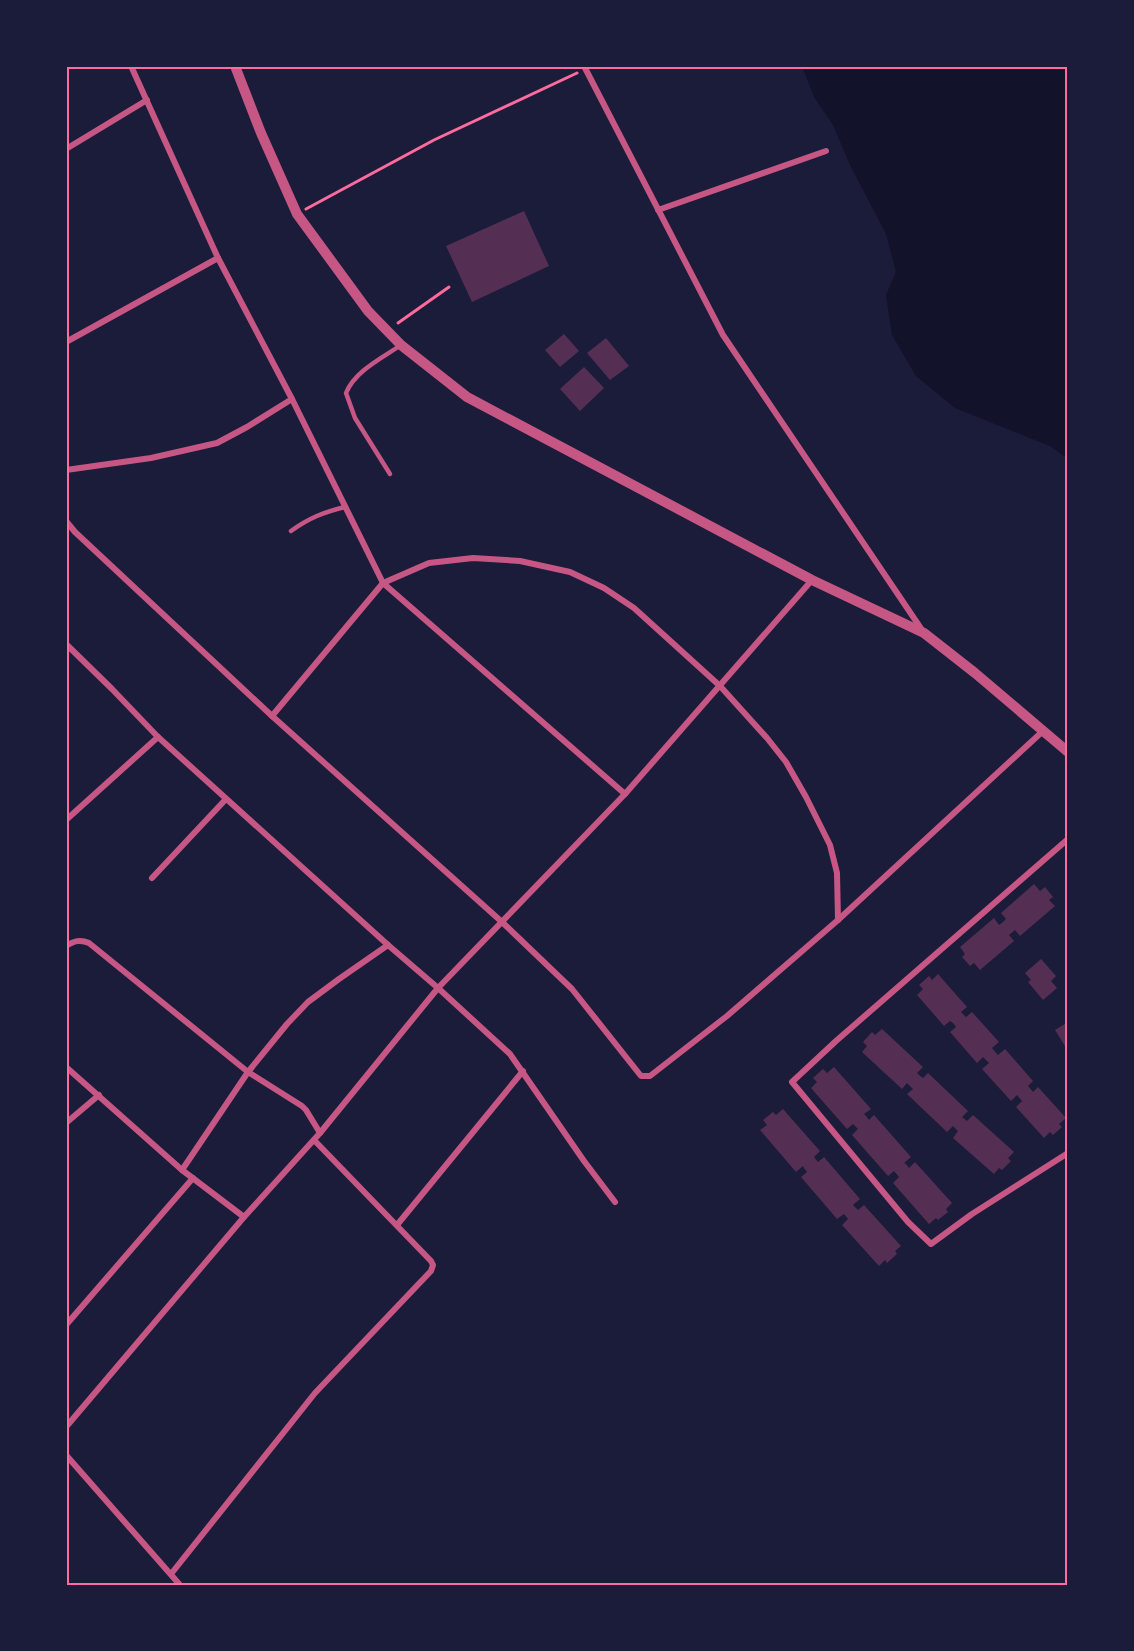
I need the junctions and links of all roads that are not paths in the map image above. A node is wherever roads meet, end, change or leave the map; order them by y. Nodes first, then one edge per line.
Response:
1 (131, 66) edge
2 (235, 66) edge
3 (585, 68) edge
4 (147, 100) junction
5 (66, 149) edge
6 (826, 151) dead end
7 (658, 210) junction
8 (218, 258) junction
9 (66, 342) edge
10 (401, 345) junction
11 (292, 399) junction
12 (66, 470) edge
13 (390, 474) dead end
14 (345, 507) junction
15 (66, 521) edge
16 (291, 531) dead end
17 (812, 579) junction
18 (383, 583) junction
19 (924, 633) junction
20 (66, 644) edge
21 (720, 686) junction
22 (272, 716) junction
23 (1044, 730) junction
24 (158, 737) junction
25 (1068, 752) edge
26 (625, 794) junction
27 (226, 799) junction
28 (66, 820) edge
29 (1068, 839) edge
30 (152, 878) dead end
31 (838, 920) junction
32 (502, 922) junction
33 (388, 945) junction
34 (66, 946) edge
35 (438, 988) junction
36 (66, 1067) edge
37 (523, 1071) junction
38 (248, 1072) junction
39 (99, 1095) junction
40 (66, 1123) edge
41 (320, 1133) junction
42 (314, 1140) junction
43 (1068, 1153) edge
44 (183, 1170) junction
45 (193, 1178) junction
46 (615, 1202) dead end
47 (244, 1217) junction
48 (397, 1225) junction
49 (66, 1325) edge
50 (66, 1426) edge
51 (66, 1455) edge
52 (171, 1574) junction
53 (180, 1585) edge

1 - 4 street
2 - 10 street
3 - 7 street
4 - 5 street
4 - 8 street
6 - 7 street
7 - 19 street
8 - 9 street
8 - 11 street
10 - 13 lane
10 - 17 street
11 - 12 street
11 - 14 street
14 - 16 lane
14 - 18 street
15 - 22 street
17 - 19 street
17 - 21 street
18 - 21 street
18 - 22 street
18 - 26 street
19 - 23 street
20 - 24 street
21 - 26 street
21 - 31 street
22 - 32 street
23 - 25 street
23 - 31 street
24 - 27 street
24 - 28 street
26 - 32 street
27 - 30 street
27 - 33 street
29 - 43 street
31 - 32 street
32 - 35 street
33 - 35 street
33 - 38 street
34 - 38 street
35 - 37 street
35 - 41 street
36 - 39 street
37 - 46 street
37 - 48 street
38 - 41 street
38 - 44 street
39 - 40 street
39 - 44 street
41 - 42 street
42 - 47 street
42 - 48 street
44 - 45 street
45 - 47 street
45 - 49 street
47 - 50 street
48 - 52 street
51 - 52 street
52 - 53 street

